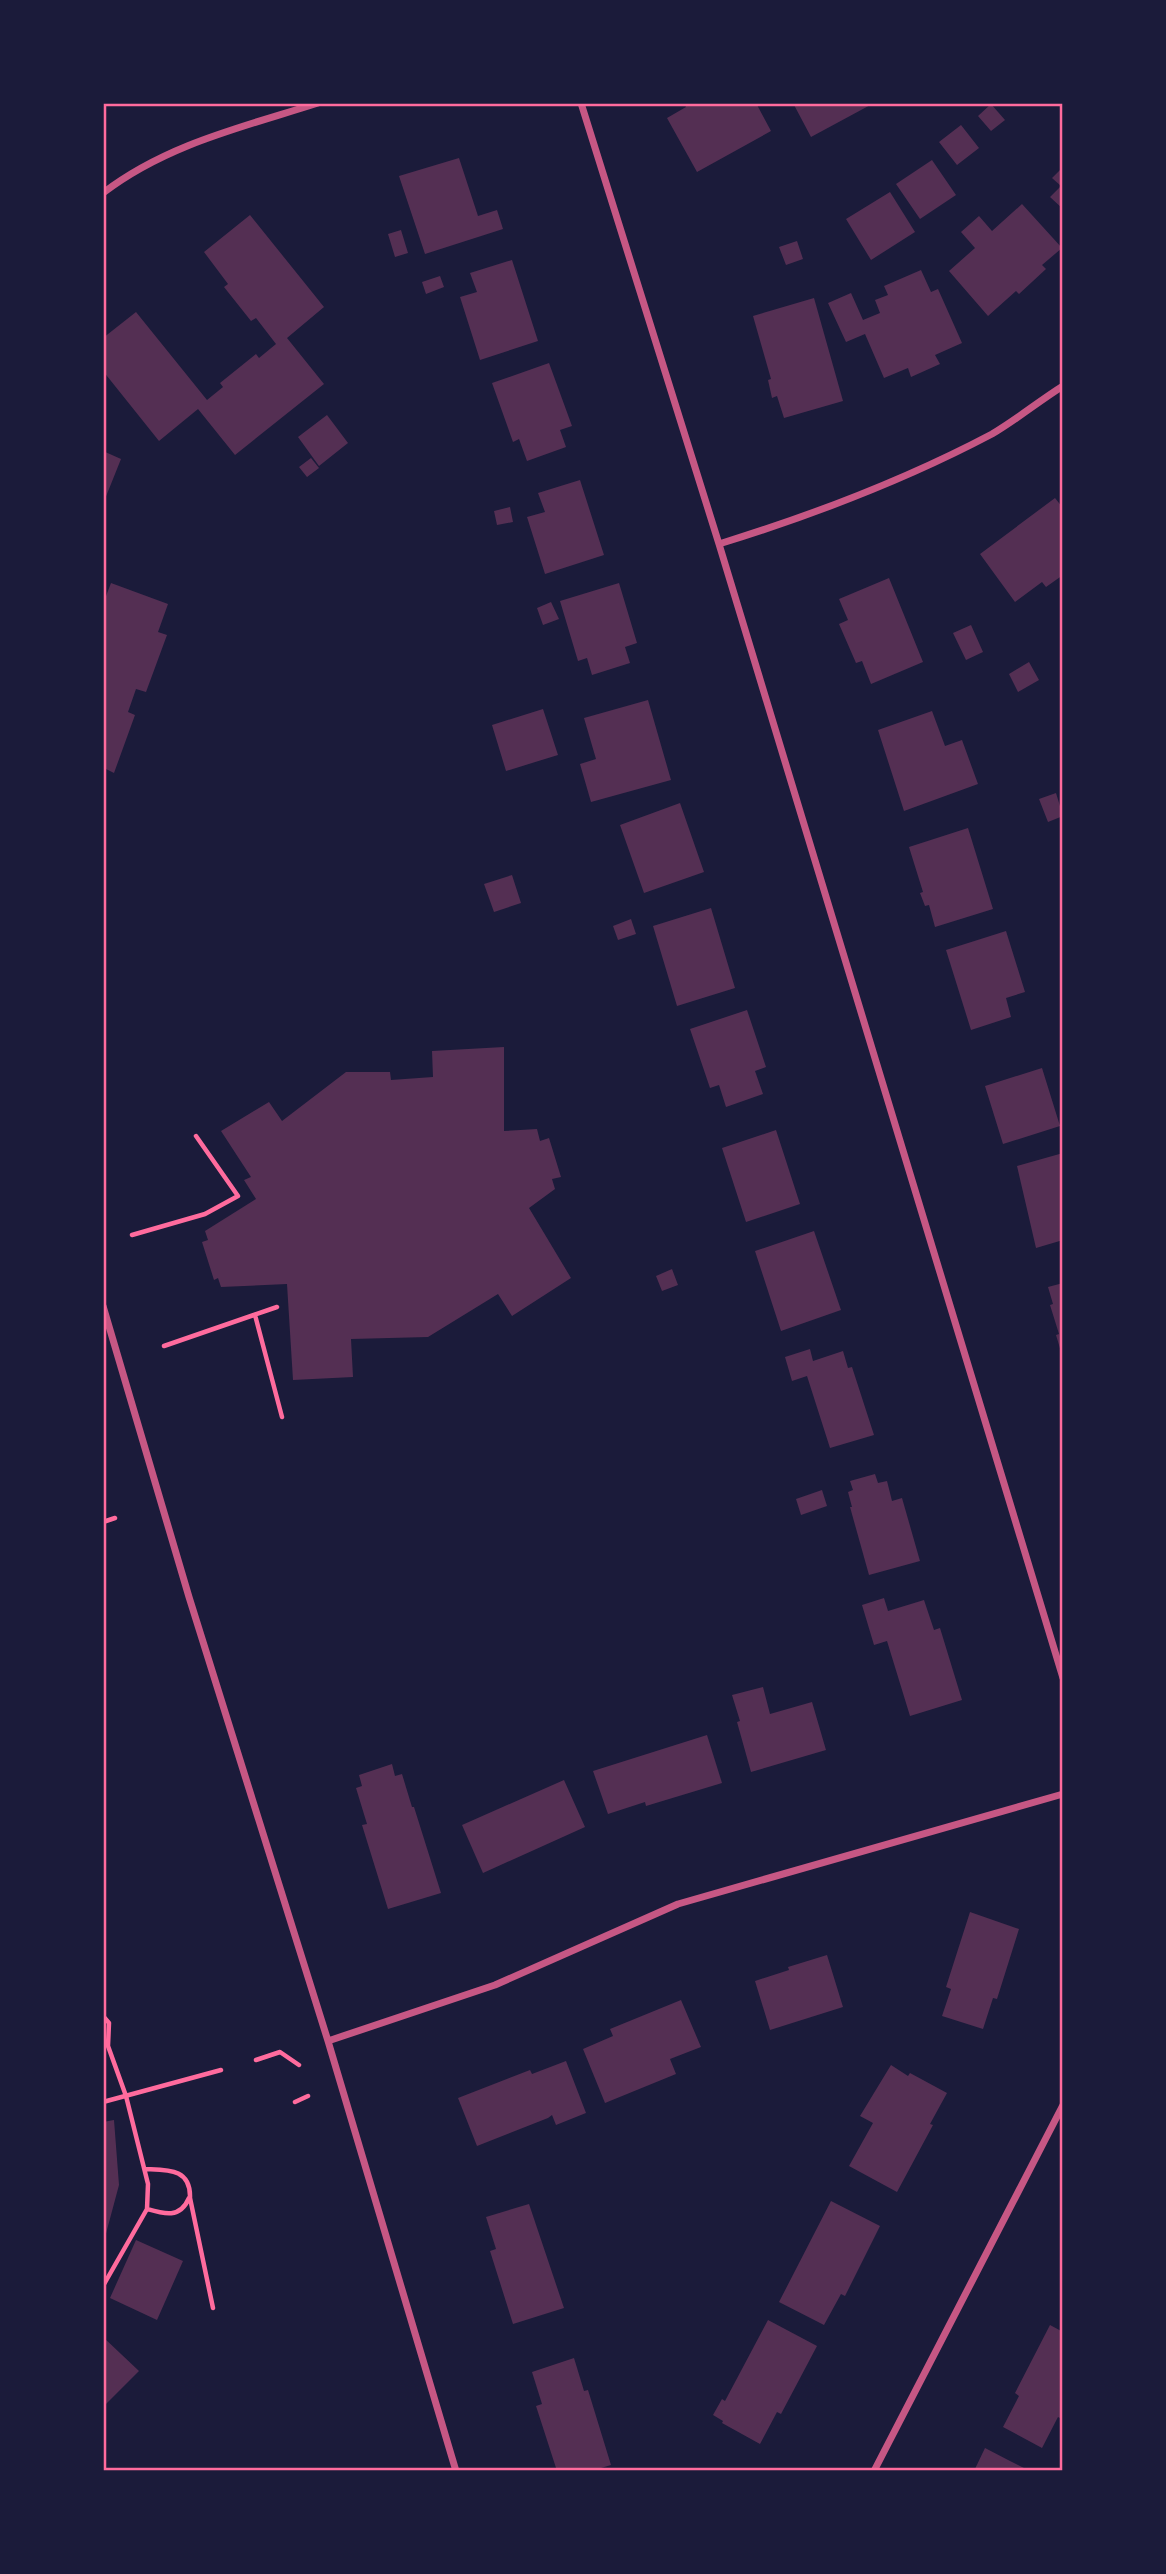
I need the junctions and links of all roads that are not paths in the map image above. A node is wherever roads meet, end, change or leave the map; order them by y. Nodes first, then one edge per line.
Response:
1 (318, 103) edge
2 (581, 103) edge
3 (103, 193) edge
4 (1063, 386) edge
5 (719, 544) junction
6 (103, 1306) edge
7 (1063, 1678) edge
8 (1063, 1794) edge
9 (328, 2041) junction
10 (1063, 2105) edge
11 (456, 2471) edge
12 (874, 2471) edge

1 - 3 street
2 - 5 street
4 - 5 street
5 - 7 street
6 - 9 street
8 - 9 street
9 - 11 street
10 - 12 street

